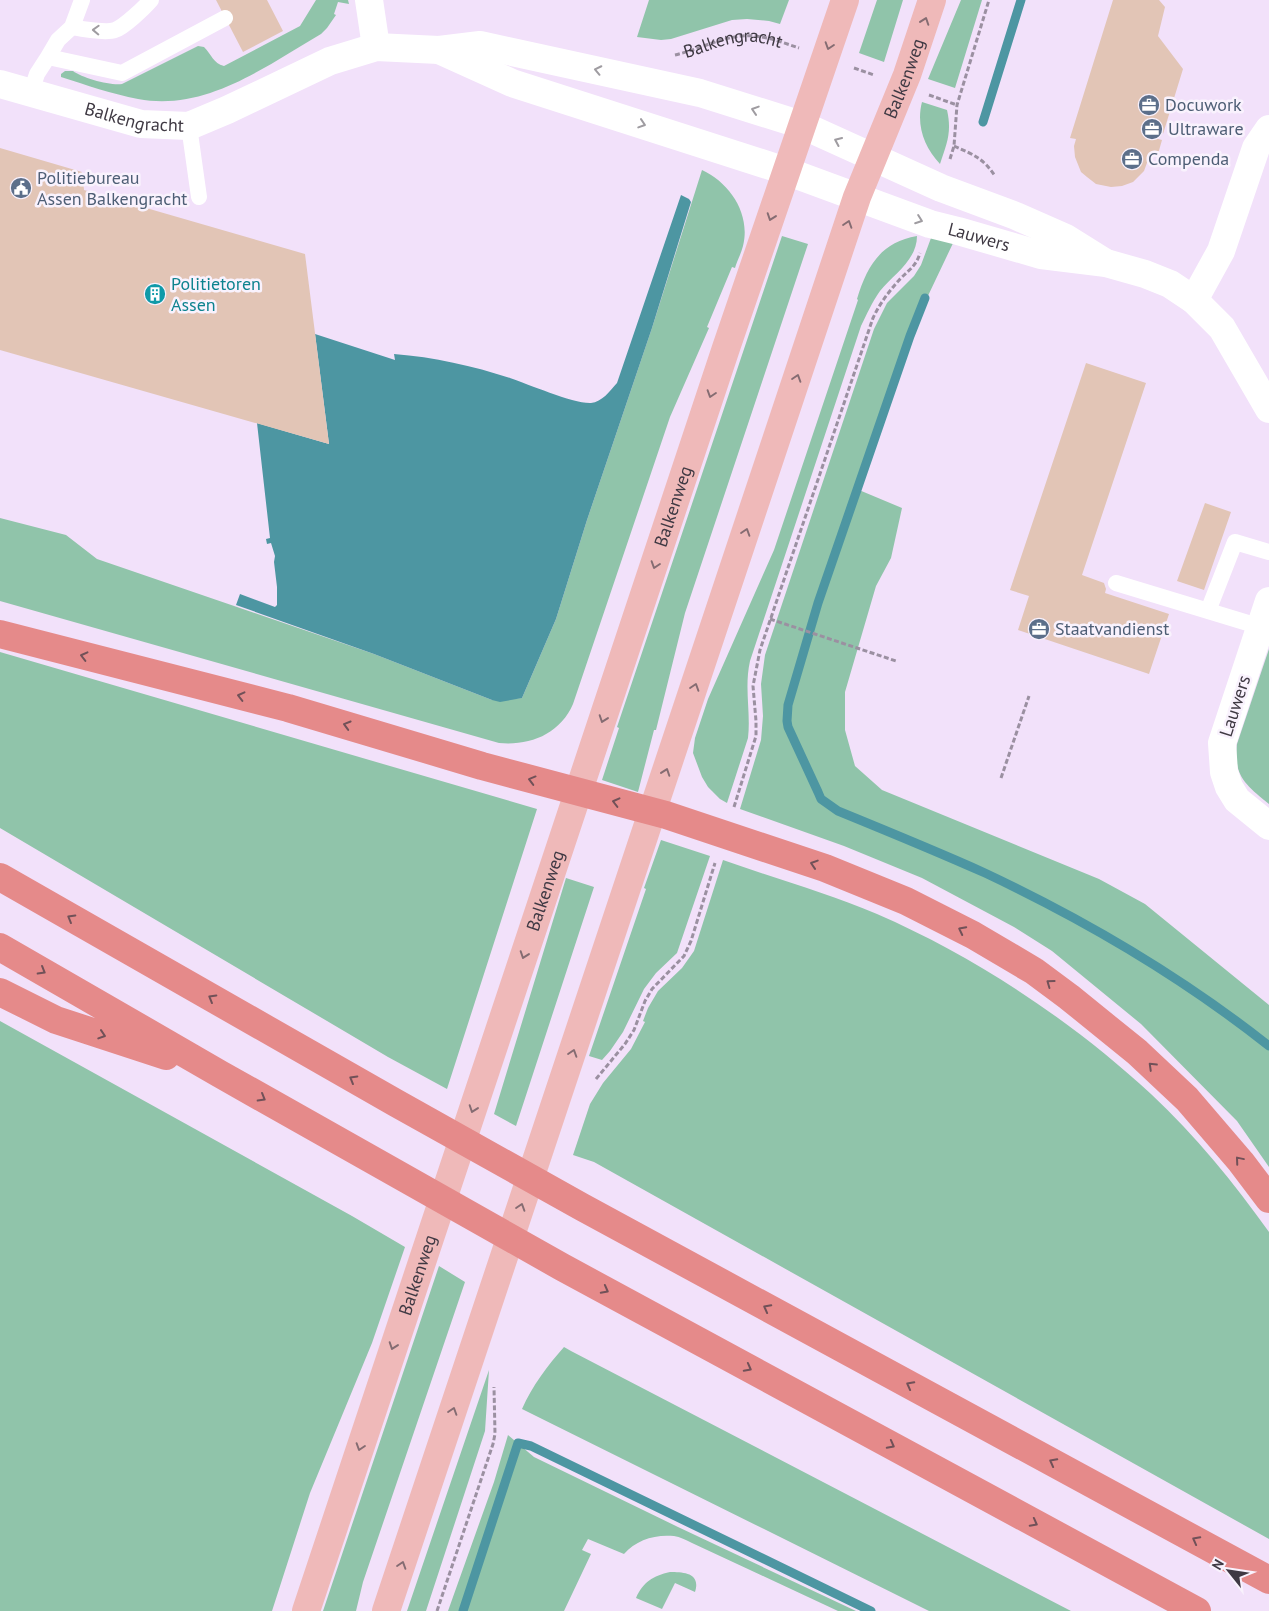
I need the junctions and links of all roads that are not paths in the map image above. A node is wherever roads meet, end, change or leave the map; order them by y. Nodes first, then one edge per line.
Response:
1 (82, 0) edge
2 (151, 0) edge
3 (368, 0) edge
4 (845, 0) edge
5 (932, 0) edge
6 (226, 18) dead end
7 (72, 27) junction
8 (376, 48) junction
9 (439, 50) junction
10 (48, 57) junction
11 (0, 84) edge
12 (31, 92) junction
13 (802, 125) junction
14 (189, 126) junction
15 (1269, 130) edge
16 (874, 157) junction
17 (786, 171) junction
18 (199, 197) dead end
19 (857, 198) junction
20 (1106, 263) junction
21 (1194, 300) junction
22 (1269, 410) edge
23 (1269, 552) edge
24 (1116, 583) dead end
25 (1269, 601) edge
26 (1208, 611) junction
27 (1261, 627) junction
28 (0, 634) edge
29 (579, 793) junction
30 (652, 811) junction
31 (1269, 826) edge
32 (0, 877) edge
33 (0, 946) edge
34 (0, 992) edge
35 (220, 1074) junction
36 (1269, 1199) edge
37 (1269, 1580) edge
38 (306, 1611) edge
39 (386, 1611) edge
40 (1197, 1611) edge

1 - 7 lane
2 -> 7 lane
3 - 8 street
4 -> 13 main road, Balkenweg
16 -> 5 main road, Balkenweg
6 - 10 lane
7 - 10 lane
8 - 9 street, Balkengracht
8 - 14 street, Balkengracht
13 -> 9 street, Balkengracht
9 -> 17 street, Balkengracht
10 - 12 lane
11 - 12 street, Balkengracht
12 - 14 street, Balkengracht
16 -> 13 street
13 - 17 main road, Balkenweg
14 - 18 lane
15 - 21 street
16 - 19 main road, Balkenweg
16 - 20 street, Lauwers
17 - 19 street
17 -> 29 main road, Balkenweg
19 -> 20 street, Lauwers
30 -> 19 main road, Balkenweg
20 - 21 street, Lauwers
21 - 22 street, Lauwers
23 - 26 lane
24 - 26 lane
25 - 27 street, Lauwers
26 - 27 lane
27 - 31 street, Lauwers
29 -> 28 highway
30 -> 29 highway
29 -> 38 main road, Balkenweg
36 -> 30 highway
39 -> 30 main road, Balkenweg
37 -> 32 highway
33 -> 35 highway
34 -> 35 highway
35 -> 40 highway

